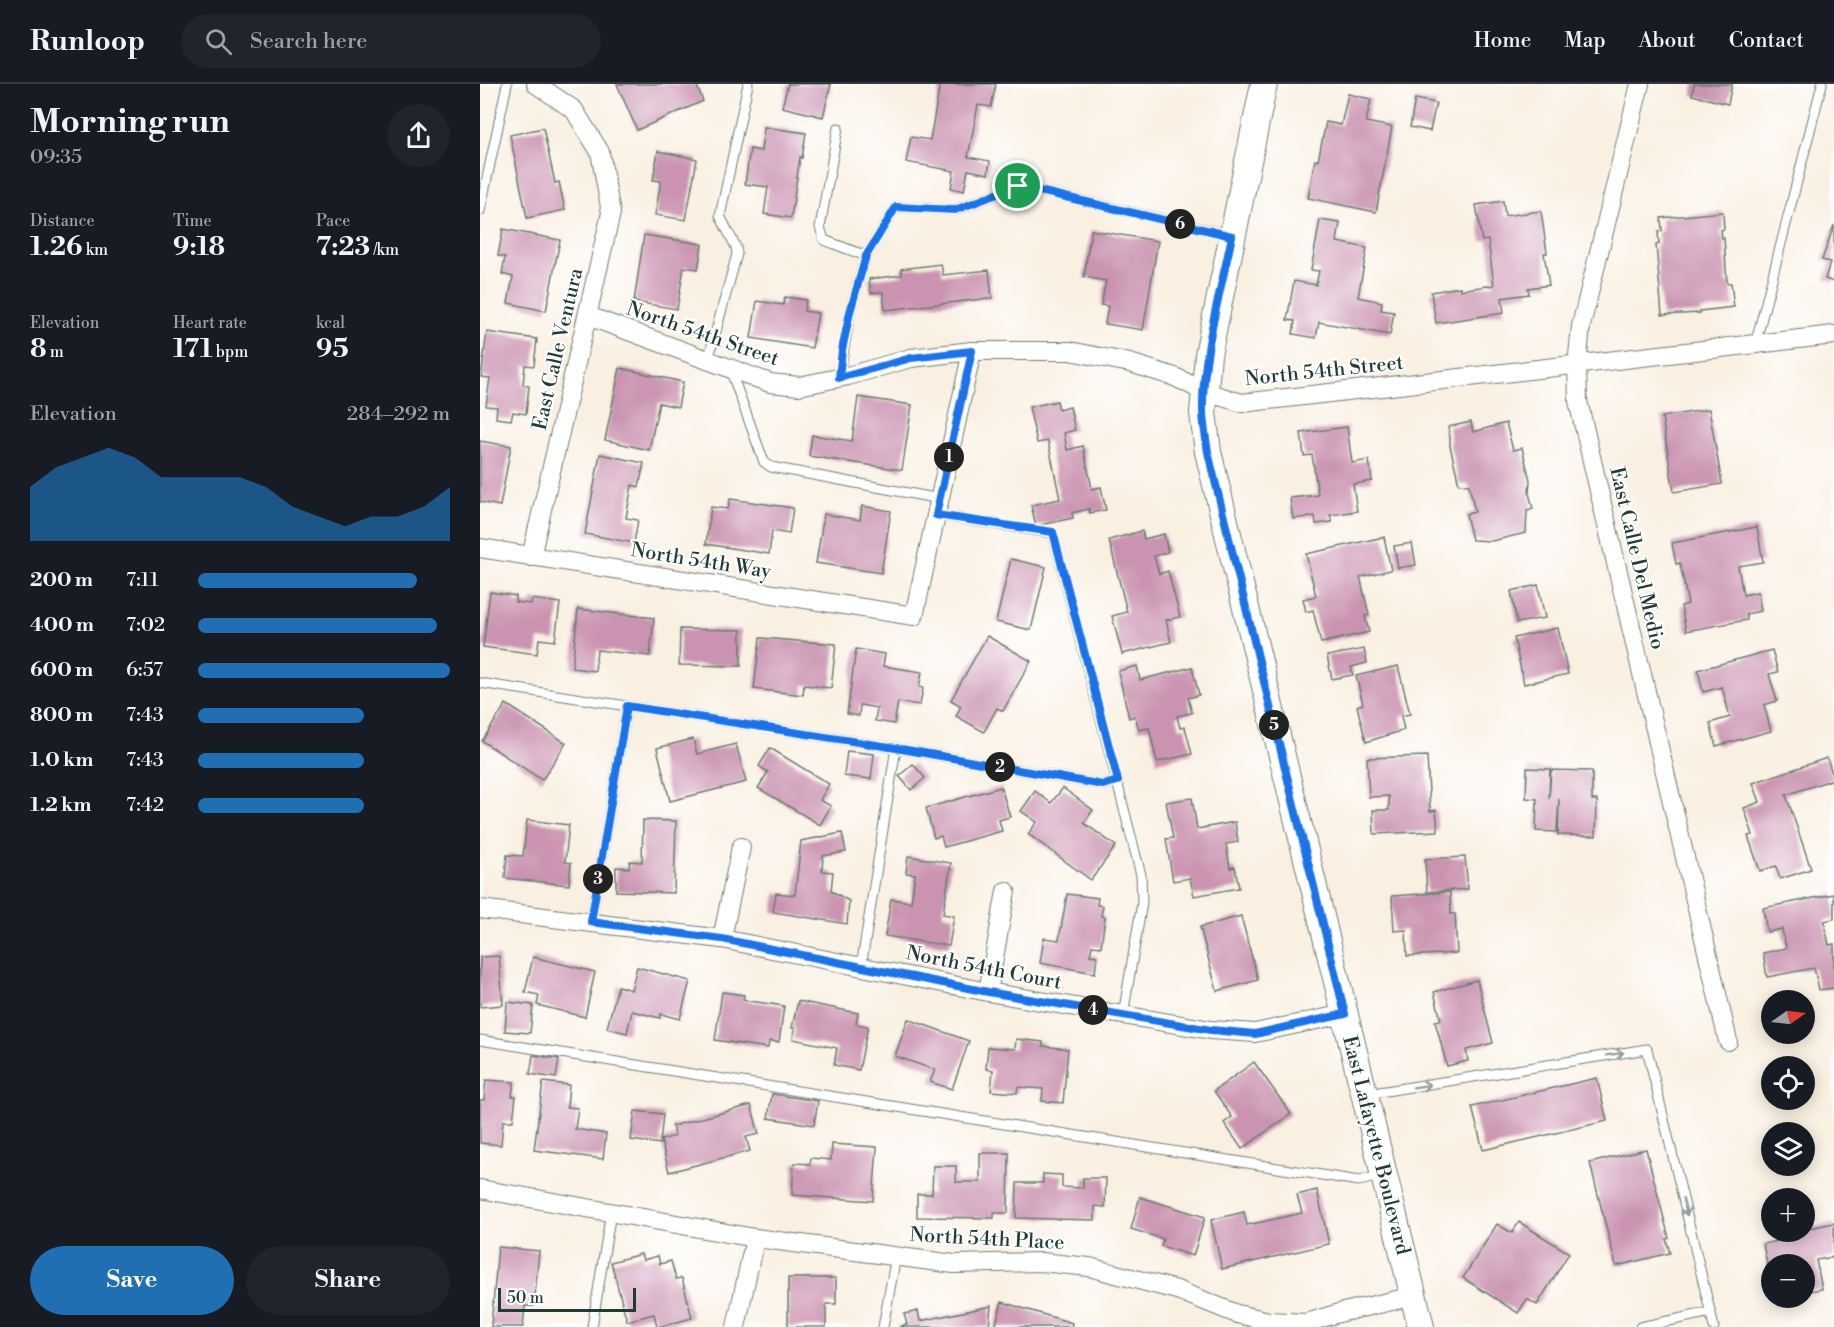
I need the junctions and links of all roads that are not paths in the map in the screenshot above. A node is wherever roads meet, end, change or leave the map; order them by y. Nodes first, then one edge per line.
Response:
1 (507, 84) edge
2 (536, 84) edge
3 (748, 84) edge
4 (1264, 84) edge
5 (1640, 84) edge
6 (1822, 84) edge
7 (838, 128) dead end
8 (480, 211) edge
9 (1232, 236) junction
10 (866, 256) junction
11 (588, 316) junction
12 (1834, 335) edge
13 (1755, 345) junction
14 (972, 351) junction
15 (708, 360) junction
16 (1577, 366) junction
17 (730, 368) junction
18 (839, 378) junction
19 (1203, 391) junction
20 (938, 507) junction
21 (480, 548) edge
22 (531, 556) junction
23 (480, 683) edge
24 (627, 706) junction
25 (896, 748) junction
26 (1118, 781) junction
27 (741, 847) dead end
28 (1006, 891) dead end
29 (480, 909) edge
30 (591, 922) junction
31 (722, 939) junction
32 (861, 967) junction
33 (988, 992) junction
34 (1345, 1014) junction
35 (1123, 1015) junction
36 (480, 1040) edge
37 (1728, 1041) dead end
38 (1365, 1095) junction
39 (1384, 1175) junction
40 (480, 1189) edge
41 (611, 1212) junction
42 (754, 1238) junction
43 (896, 1256) junction
44 (1414, 1296) junction
45 (1711, 1312) junction
46 (592, 1327) edge
47 (736, 1327) edge
48 (883, 1327) edge
49 (1421, 1327) edge
50 (1640, 1327) edge
51 (1714, 1327) edge

1 - 8 lane
2 - 11 street, East Calle Ventura
3 - 15 lane
4 - 9 street, East Lafayette Boulevard
5 - 16 street, East Calle Del Medio
6 - 13 lane
7 - 10 lane
9 - 10 lane
9 - 19 street, East Lafayette Boulevard
10 - 18 lane
11 - 15 street, North 54th Street
11 - 22 street, East Calle Ventura
12 - 13 street, North 54th Street
13 - 16 street, North 54th Street
14 - 18 street, North 54th Street
14 - 19 street, North 54th Street
14 - 20 street
15 - 17 street, North 54th Street
16 - 19 street, North 54th Street
16 - 37 street, East Calle Del Medio
17 - 18 street, North 54th Street
17 - 20 lane
19 - 34 street, East Lafayette Boulevard
20 - 22 street, North 54th Way
20 - 26 lane
21 - 22 street, North 54th Way
23 - 24 lane
24 - 25 lane
24 - 30 lane
25 - 26 lane
25 - 32 lane
26 - 35 lane
27 - 31 street
28 - 33 street
29 - 30 street, North 54th Court
30 - 31 street, North 54th Court
31 - 32 street, North 54th Court
32 - 33 street, North 54th Court
33 - 35 street, North 54th Court
34 - 35 street, North 54th Court
34 - 38 street, East Lafayette Boulevard
36 - 39 lane
38 - 39 street, East Lafayette Boulevard
38 -> 45 lane
39 - 44 street, East Lafayette Boulevard
40 - 41 street, North 54th Place
41 - 42 street, North 54th Place
41 - 46 lane
42 - 43 street, North 54th Place
42 - 47 street
43 - 44 street, North 54th Place
43 - 48 lane
44 - 49 street, East Lafayette Boulevard
45 - 50 lane
45 - 51 lane

